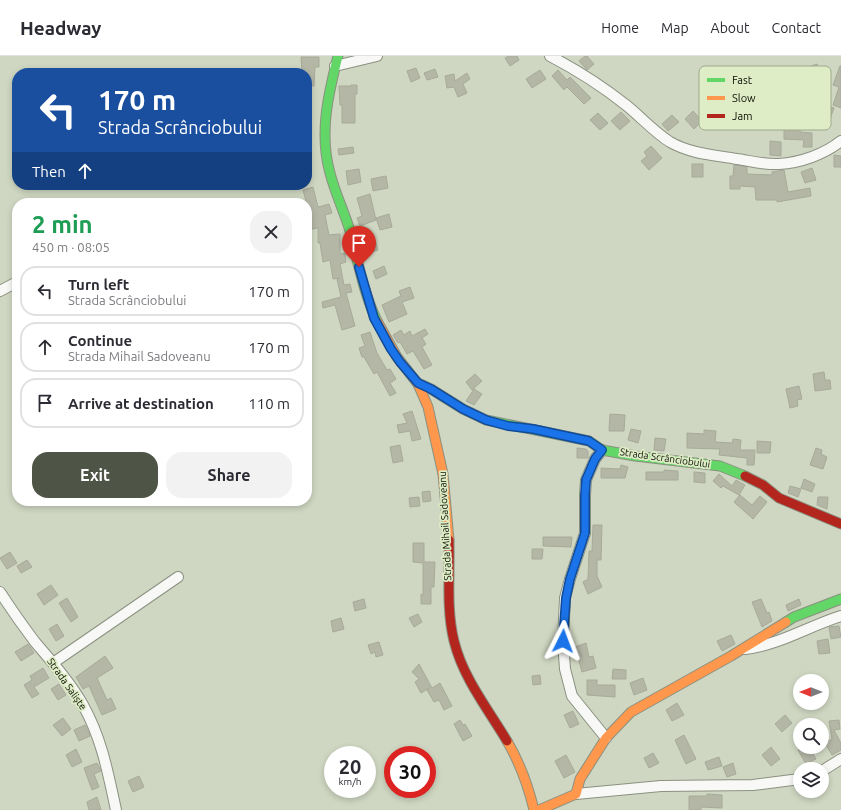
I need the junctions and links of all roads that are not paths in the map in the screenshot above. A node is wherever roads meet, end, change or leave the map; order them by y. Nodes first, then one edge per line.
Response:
1 (378, 56) edge
2 (550, 56) edge
3 (337, 61) edge
4 (841, 141) edge
5 (12, 285) edge
6 (0, 291) edge
7 (418, 383) junction
8 (602, 450) junction
9 (841, 524) edge
10 (178, 578) dead end
11 (0, 592) edge
12 (841, 599) edge
13 (841, 616) edge
14 (739, 650) junction
15 (54, 663) junction
16 (606, 738) junction
17 (841, 759) edge
18 (829, 767) edge
19 (793, 781) edge
20 (576, 794) junction
21 (116, 810) edge
22 (534, 810) edge
23 (539, 810) edge

1 - 3 street
2 - 4 street
3 - 7 street, Strada Mihail Sadoveanu
5 - 6 street
7 - 8 street, Strada Scrânciobului
7 - 22 street, Strada Mihail Sadoveanu
8 - 9 street, Strada Scrânciobului
8 - 16 street
10 - 15 street
11 - 15 street, Strada Saliște
12 - 14 street
13 - 14 street
14 - 16 street
15 - 21 street, Strada Saliște
16 - 20 street
17 - 18 street
19 - 20 street
20 - 23 street

